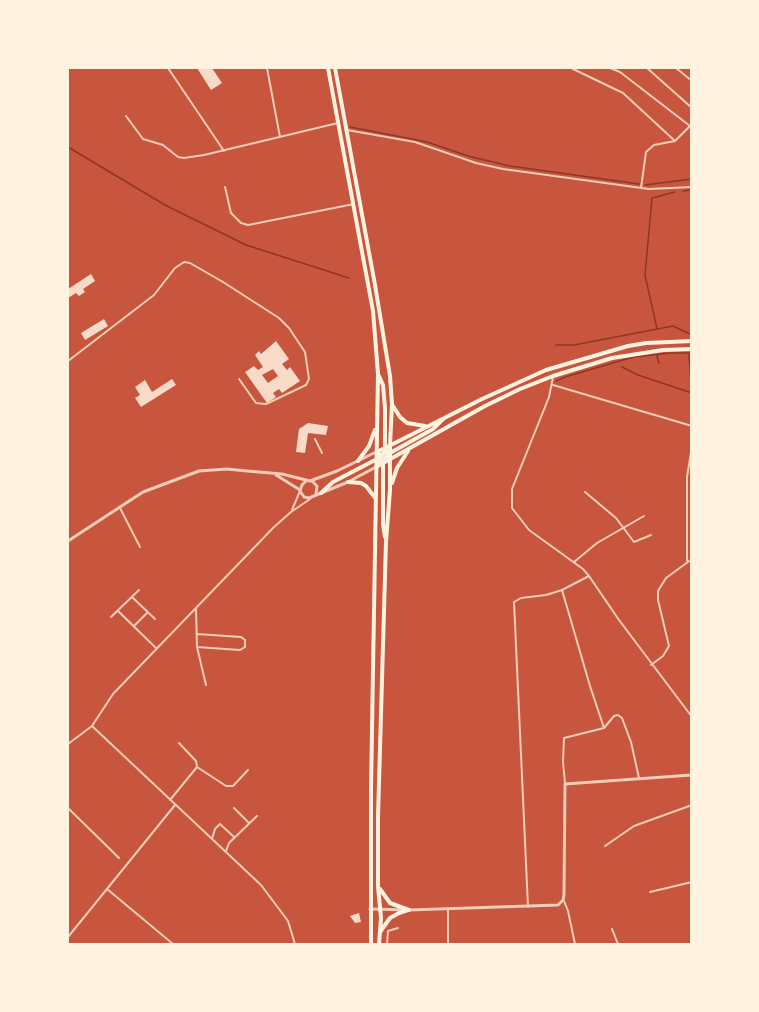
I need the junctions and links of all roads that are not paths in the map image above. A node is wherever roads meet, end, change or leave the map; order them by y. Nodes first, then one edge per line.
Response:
1 (168, 68) edge
2 (267, 68) edge
3 (328, 68) edge
4 (335, 68) edge
5 (571, 68) edge
6 (610, 68) edge
7 (647, 68) edge
8 (676, 68) edge
9 (692, 81) edge
10 (692, 108) edge
11 (126, 116) dead end
12 (338, 123) junction
13 (691, 125) edge
14 (346, 130) junction
15 (280, 137) junction
16 (675, 141) junction
17 (224, 151) junction
18 (225, 187) dead end
19 (692, 187) edge
20 (640, 188) junction
21 (354, 204) junction
22 (692, 340) edge
23 (692, 349) edge
24 (68, 361) edge
25 (378, 374) junction
26 (553, 376) junction
27 (239, 379) dead end
28 (553, 385) junction
29 (392, 404) junction
30 (443, 419) junction
31 (425, 426) junction
32 (692, 426) edge
33 (377, 427) junction
34 (315, 439) dead end
35 (692, 446) edge
36 (388, 450) junction
37 (408, 451) junction
38 (322, 453) dead end
39 (380, 459) junction
40 (391, 460) junction
41 (358, 461) junction
42 (376, 467) junction
43 (275, 474) junction
44 (308, 481) junction
45 (348, 482) junction
46 (300, 490) junction
47 (390, 490) junction
48 (585, 492) dead end
49 (318, 494) junction
50 (312, 498) junction
51 (376, 500) junction
52 (120, 508) junction
53 (291, 512) junction
54 (644, 516) dead end
55 (625, 528) junction
56 (651, 535) dead end
57 (68, 541) edge
58 (386, 542) junction
59 (140, 547) dead end
60 (692, 559) edge
61 (687, 561) junction
62 (574, 562) junction
63 (589, 576) junction
64 (139, 590) dead end
65 (562, 590) junction
66 (132, 597) junction
67 (196, 609) junction
68 (118, 611) junction
69 (148, 612) junction
70 (111, 617) dead end
71 (154, 619) dead end
72 (134, 626) junction
73 (196, 634) junction
74 (197, 647) junction
75 (156, 648) junction
76 (651, 665) junction
77 (206, 685) dead end
78 (692, 717) edge
79 (92, 726) junction
80 (604, 728) junction
81 (179, 743) dead end
82 (68, 744) edge
83 (197, 767) junction
84 (248, 770) dead end
85 (692, 775) edge
86 (639, 778) junction
87 (565, 784) junction
88 (170, 800) junction
89 (175, 805) junction
90 (692, 805) edge
91 (68, 808) edge
92 (234, 808) dead end
93 (257, 816) dead end
94 (249, 823) junction
95 (234, 837) junction
96 (212, 839) junction
97 (604, 846) dead end
98 (226, 851) junction
99 (119, 858) dead end
100 (692, 882) edge
101 (378, 885) junction
102 (106, 889) junction
103 (650, 892) dead end
104 (563, 900) junction
105 (528, 907) junction
106 (448, 908) junction
107 (370, 909) junction
108 (380, 909) junction
109 (409, 910) junction
110 (398, 928) dead end
111 (612, 929) dead end
112 (379, 933) junction
113 (68, 937) edge
114 (173, 945) edge
115 (295, 945) edge
116 (371, 945) edge
117 (379, 945) edge
118 (387, 945) edge
119 (448, 945) edge
120 (575, 945) edge
121 (618, 945) edge

1 - 17 street
2 - 15 street
3 - 12 main road
4 - 14 main road
5 - 16 street
6 - 13 street
7 - 10 street
8 - 9 street
11 - 17 street
12 - 15 street
12 - 21 main road
13 - 16 street
14 - 20 street
14 - 29 main road
15 - 17 street
16 - 20 street
18 - 21 street
19 - 20 street
21 - 25 main road
22 - 30 main road
23 - 26 main road
24 - 27 street
25 - 33 main road
25 - 36 main road
26 - 28 street
26 - 37 main road
28 - 32 street
28 - 62 street
29 - 31 main road
29 - 36 main road
30 - 31 main road
30 - 36 main road
31 - 36 main road
33 - 39 main road
33 - 41 main road
34 - 38 street
35 - 61 street
36 - 39 main road
36 - 39 main road
36 - 40 main road
37 - 40 main road
37 - 47 main road
39 - 40 main road
39 - 41 street
39 - 42 main road
39 - 49 main road
39 - 58 main road
40 - 47 main road
41 - 44 street
42 - 45 street
42 - 51 main road
43 - 44 street
43 - 46 street
43 - 52 street
44 - 46 street
44 - 49 street
45 - 49 street
45 - 51 main road
46 - 50 street
46 - 53 street
47 - 58 main road
48 - 55 street
49 - 50 street
50 - 53 street
51 - 107 main road
52 - 57 street
52 - 59 street
53 - 67 street
54 - 55 street
55 - 56 street
55 - 62 street
58 - 101 main road
60 - 61 street
61 - 76 street
62 - 63 street
63 - 65 street
63 - 76 street
64 - 66 street
65 - 80 street
65 - 105 street
66 - 68 street
66 - 69 street
67 - 73 street
67 - 75 street
68 - 70 street
68 - 72 street
69 - 71 street
69 - 72 street
72 - 75 street
73 - 74 street
73 - 74 street
74 - 77 street
75 - 79 street
76 - 78 street
79 - 82 street
79 - 88 street
80 - 86 street
80 - 87 street
81 - 83 street
83 - 84 street
83 - 88 street
85 - 86 street
86 - 87 street
87 - 104 street
88 - 89 street
89 - 96 street
89 - 102 street
90 - 97 street
91 - 99 street
92 - 94 street
93 - 94 street
94 - 95 street
95 - 96 street
95 - 98 street
96 - 98 street
98 - 115 street
100 - 103 street
101 - 108 main road
101 - 109 main road
102 - 113 street
102 - 114 street
104 - 105 street
104 - 120 street
105 - 106 street
106 - 109 street
106 - 119 street
107 - 108 street
107 - 116 main road
108 - 109 street
108 - 112 main road
109 - 112 main road
110 - 118 street
111 - 121 street
112 - 117 main road

